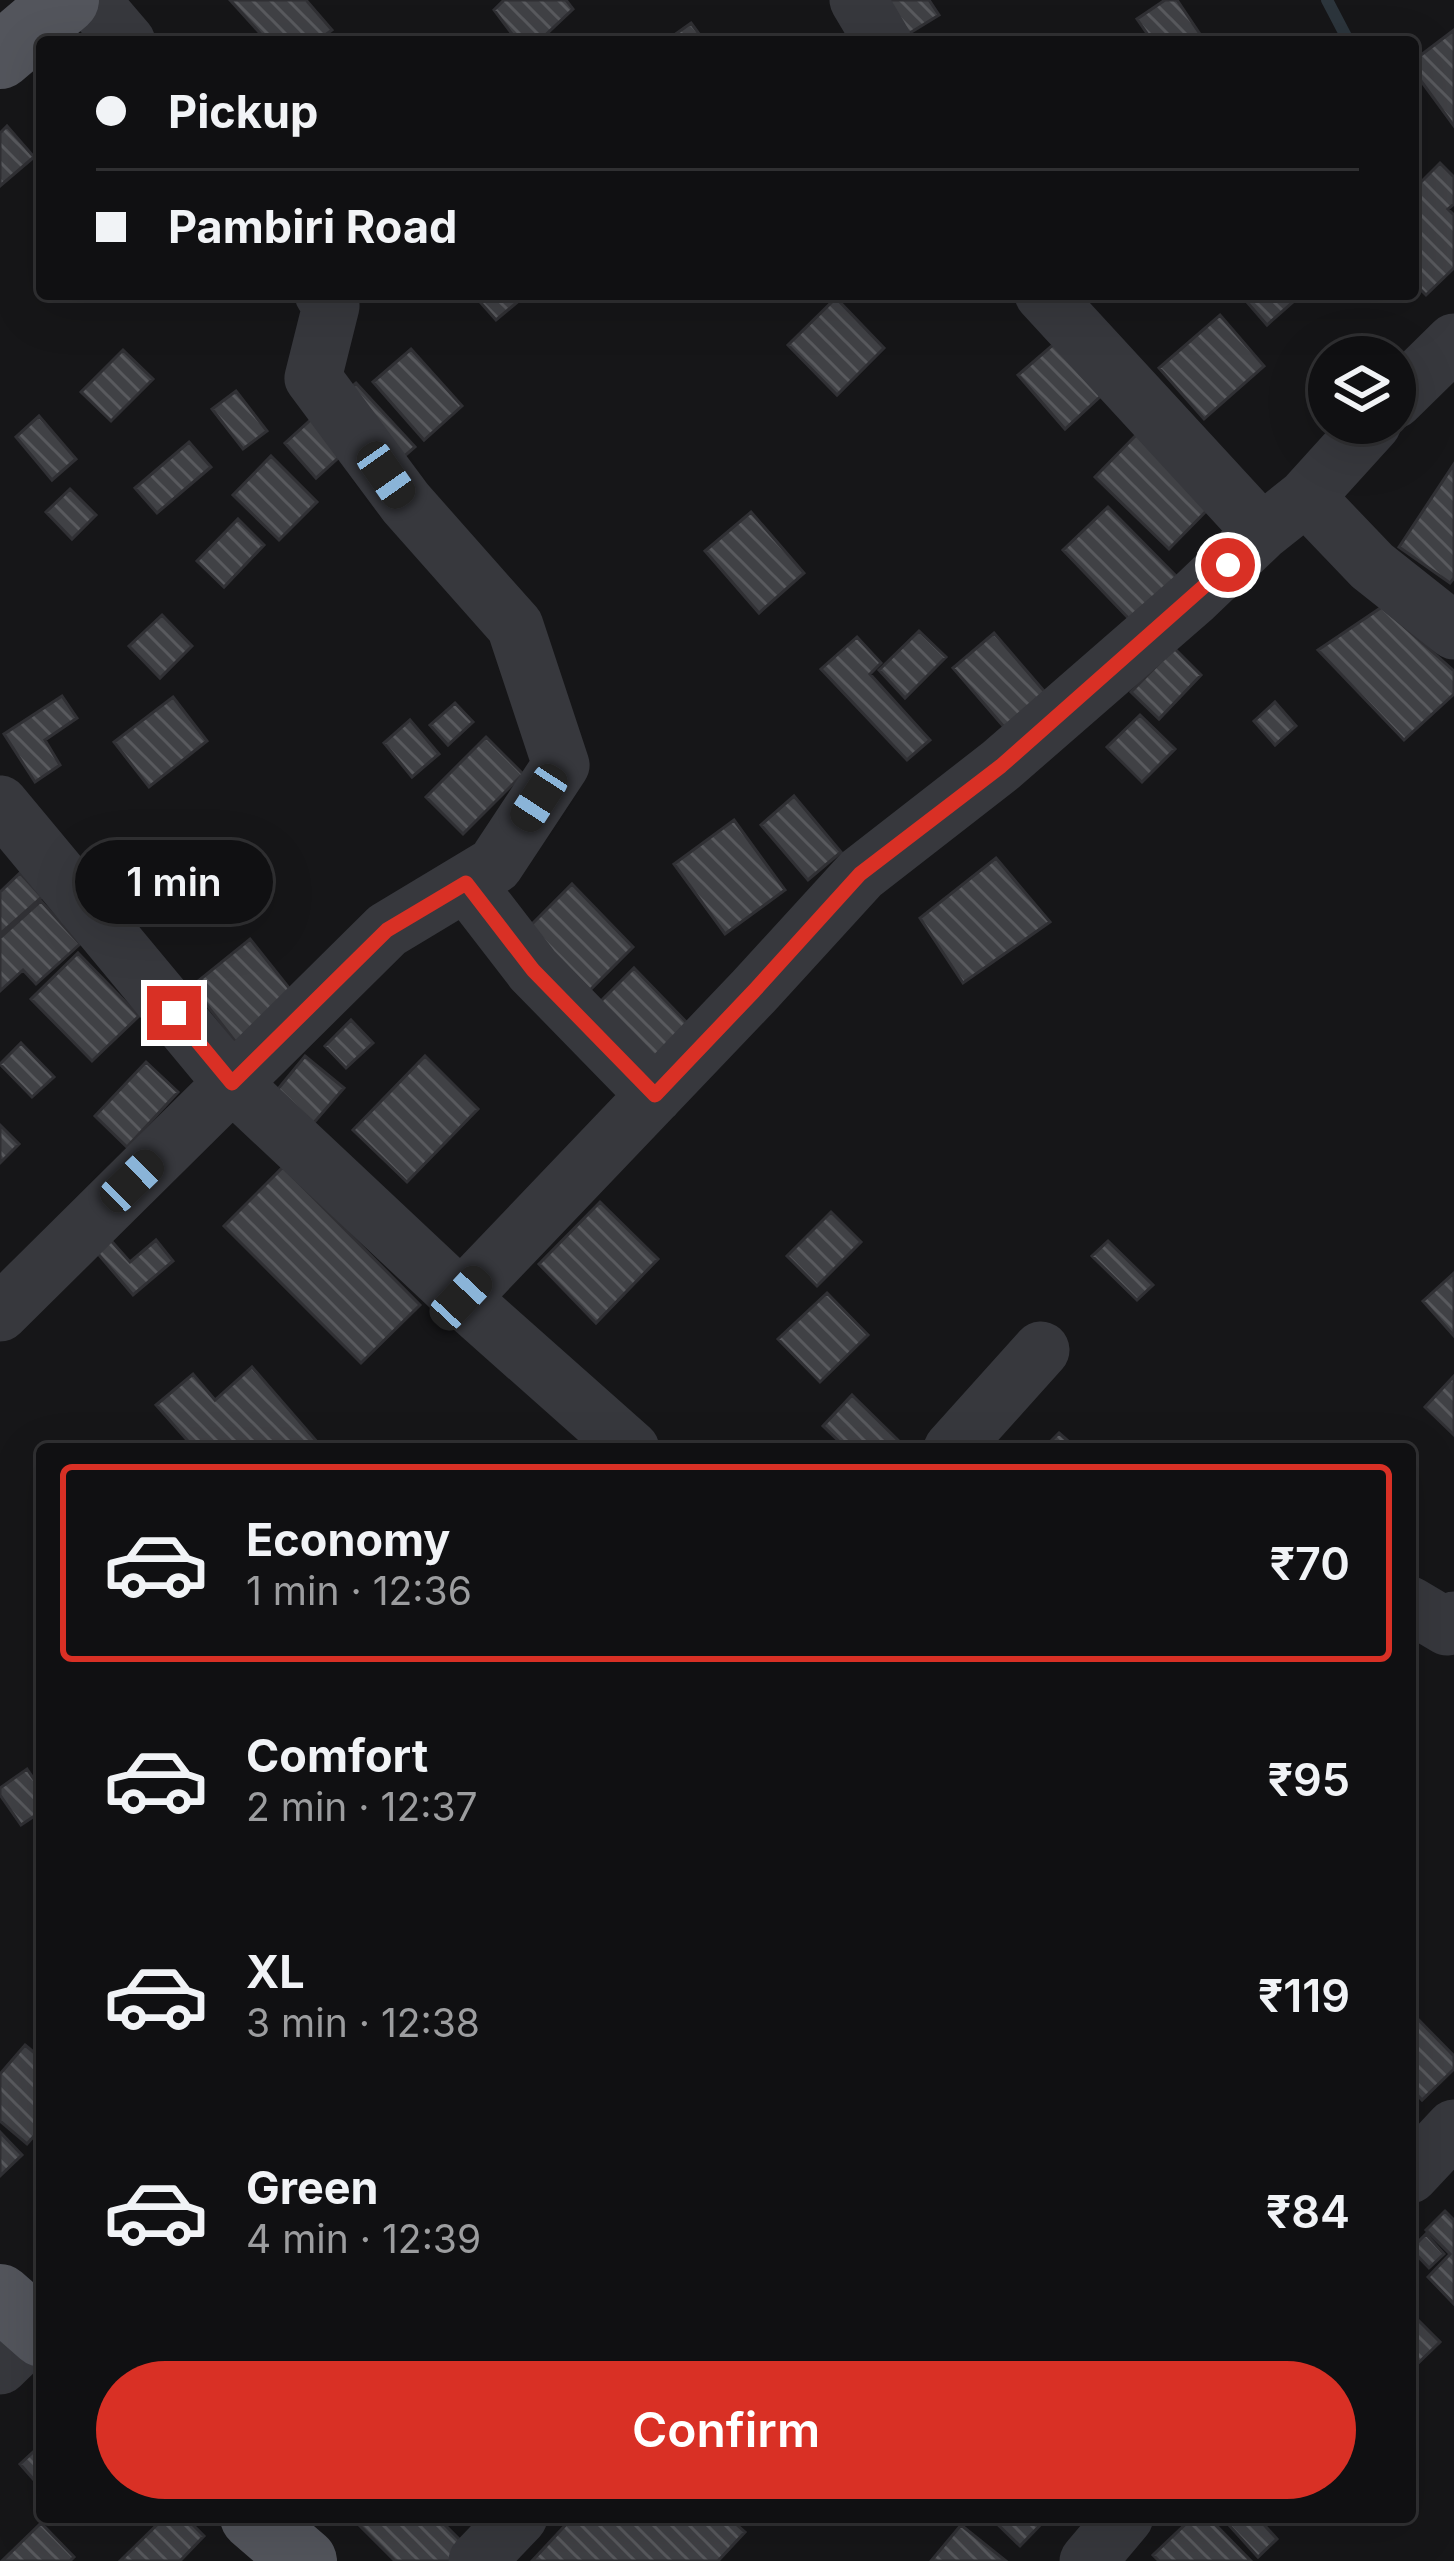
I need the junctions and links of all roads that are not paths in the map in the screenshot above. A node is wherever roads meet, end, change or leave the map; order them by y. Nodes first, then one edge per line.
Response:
1 (66, 0) edge
2 (92, 0) edge
3 (858, 0) edge
4 (122, 36) edge
5 (879, 36) edge
6 (0, 56) edge
7 (328, 300) edge
8 (1050, 300) edge
9 (1454, 342) edge
10 (1416, 379) edge
11 (1353, 444) edge
12 (1284, 515) junction
13 (1454, 631) edge
14 (0, 804) edge
15 (466, 883) junction
16 (232, 1083) junction
17 (655, 1095) junction
18 (461, 1298) junction
19 (0, 1312) edge
20 (1040, 1350) dead end
21 (624, 1443) edge
22 (957, 1443) edge
23 (1416, 1608) edge
24 (1454, 1621) edge
25 (513, 2523) edge
26 (1120, 2523) edge
27 (477, 2561) edge
28 (1088, 2561) edge

1 - 6 main road
2 - 4 street
3 - 5 street
7 - 15 street
8 - 12 street
9 - 10 street
11 - 12 street
12 - 13 street
12 - 17 street
14 - 16 street
15 - 16 street
15 - 17 street
16 - 18 street
16 - 19 street
17 - 18 street
18 - 21 street
20 - 22 street
23 - 24 street
25 - 27 street
26 - 28 street

